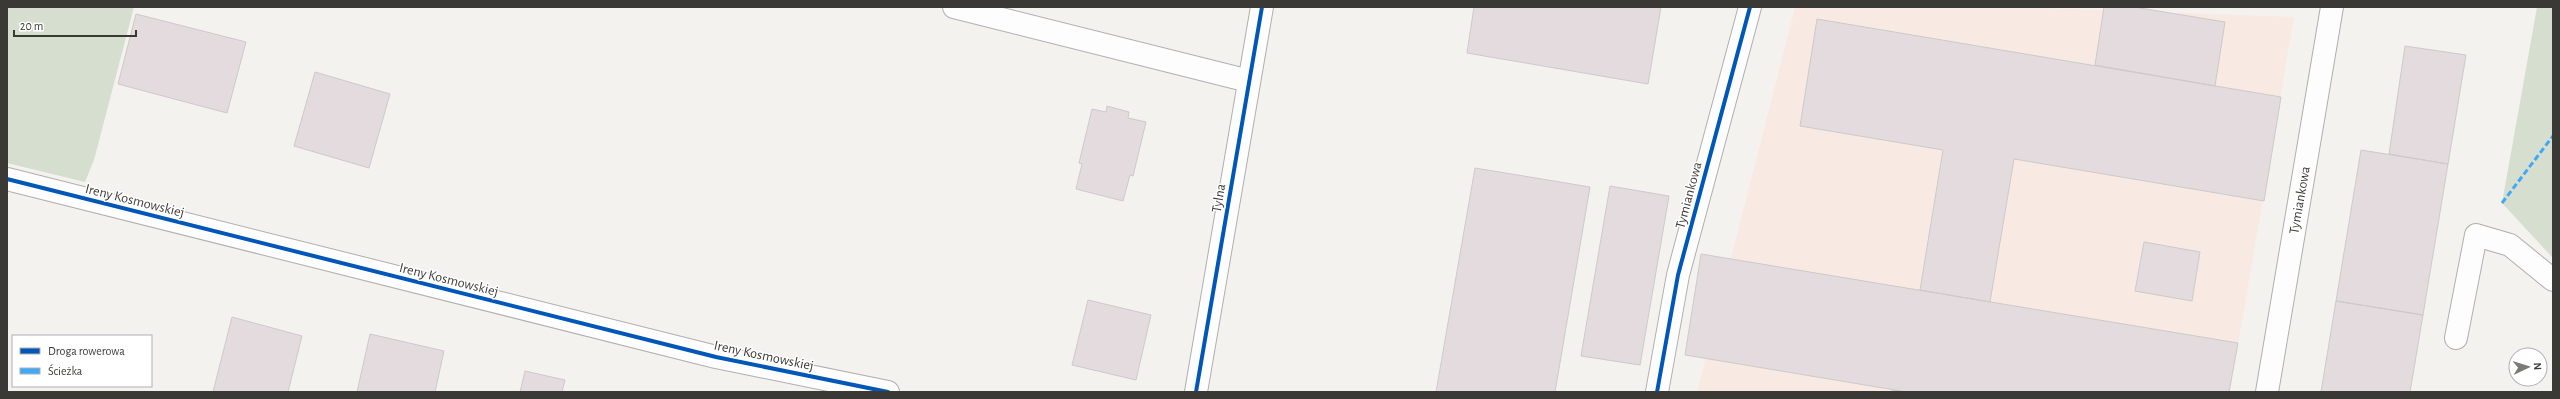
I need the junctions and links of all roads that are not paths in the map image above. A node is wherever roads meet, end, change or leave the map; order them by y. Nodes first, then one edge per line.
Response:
1 (954, 7) edge
2 (1262, 7) edge
3 (1750, 7) edge
4 (2332, 7) edge
5 (1249, 81) junction
6 (7, 179) edge
7 (2553, 280) edge
8 (2456, 338) dead end
9 (888, 392) edge
10 (1196, 392) edge
11 (1657, 392) edge
12 (2267, 392) edge

1 - 5 street
2 - 5 street, Tylna
3 - 11 street, Tymiankowa
4 - 12 street, Tymiankowa
5 - 10 street, Tylna
6 - 9 street, Ireny Kosmowskiej
7 - 8 street

